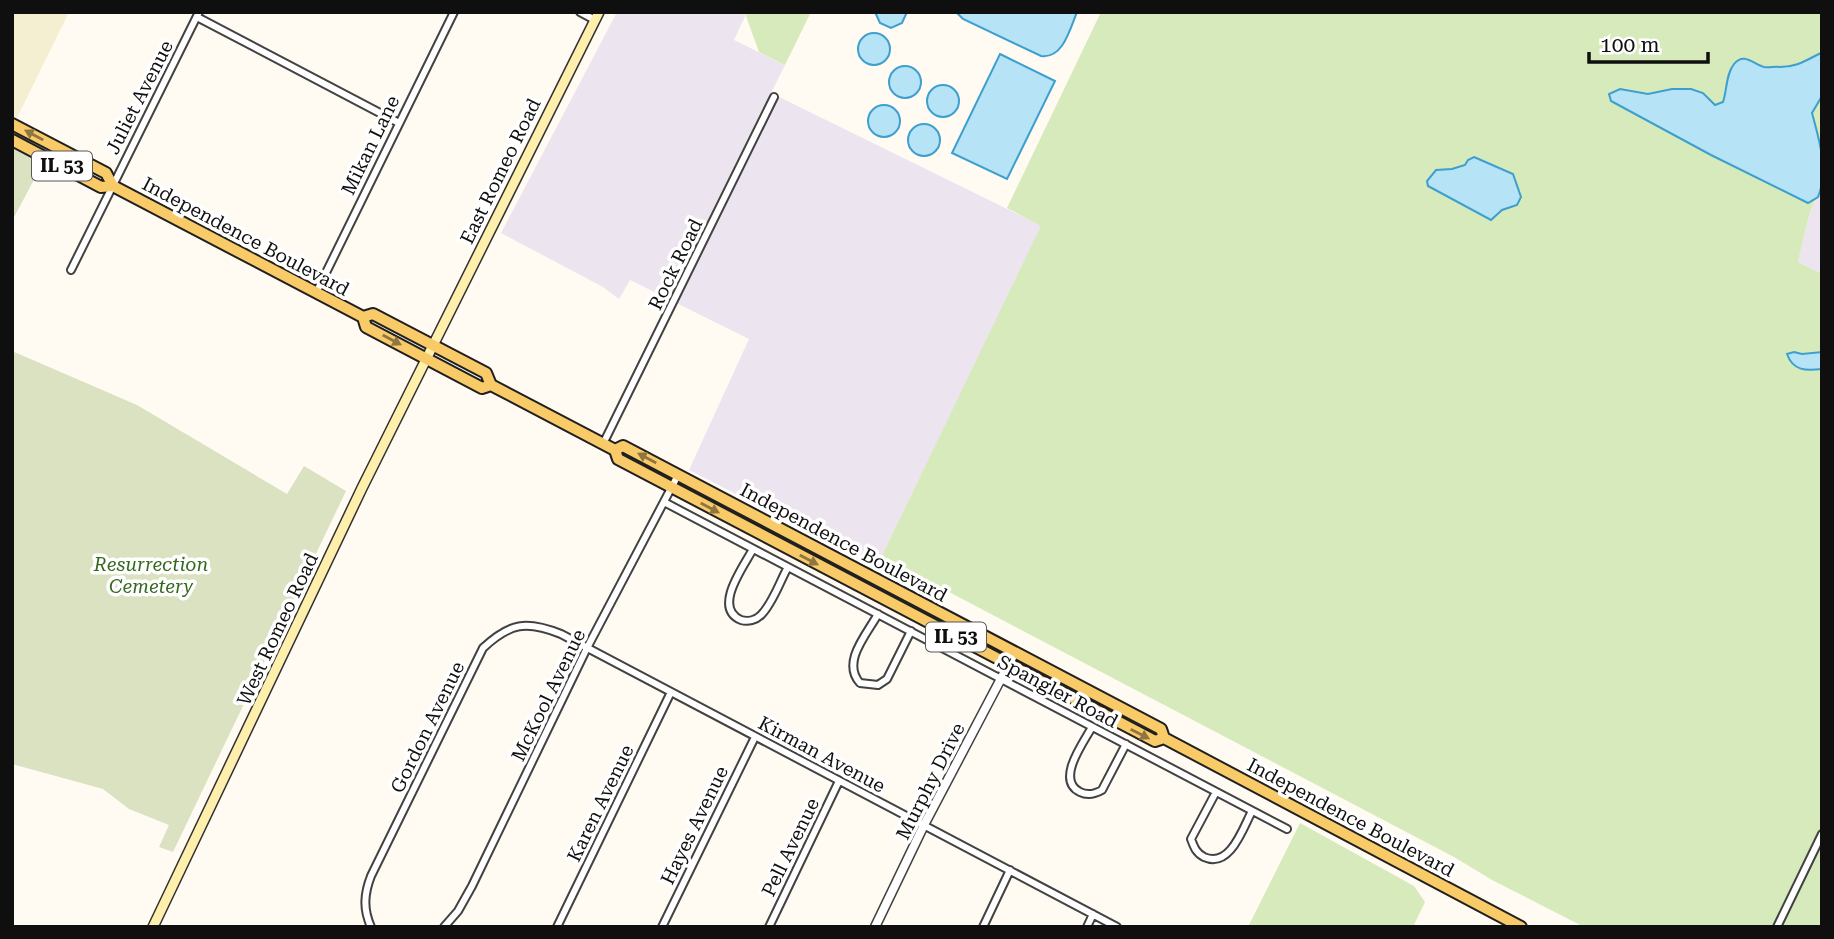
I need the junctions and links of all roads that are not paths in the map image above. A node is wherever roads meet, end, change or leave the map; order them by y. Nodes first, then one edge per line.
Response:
1 (454, 12) edge
2 (580, 12) edge
3 (198, 15) edge
4 (597, 16) edge
5 (774, 97) dead end
6 (398, 123) junction
7 (12, 124) edge
8 (12, 140) edge
9 (113, 186) junction
10 (71, 270) dead end
11 (316, 293) junction
12 (363, 317) junction
13 (434, 346) junction
14 (428, 359) junction
15 (491, 385) junction
16 (604, 444) junction
17 (615, 450) junction
18 (678, 475) junction
19 (672, 488) junction
20 (664, 502) junction
21 (753, 549) junction
22 (788, 566) junction
23 (878, 614) junction
24 (911, 631) junction
25 (587, 648) junction
26 (1015, 652) junction
27 (1008, 665) junction
28 (1001, 679) junction
29 (671, 692) junction
30 (1092, 727) junction
31 (755, 737) junction
32 (1164, 738) junction
33 (1126, 744) junction
34 (839, 781) junction
35 (1216, 792) junction
36 (1252, 811) junction
37 (924, 825) junction
38 (1287, 829) dead end
39 (1822, 834) edge
40 (1010, 870) junction
41 (1093, 914) junction
42 (153, 927) edge
43 (371, 927) edge
44 (444, 927) edge
45 (557, 927) edge
46 (662, 927) edge
47 (769, 927) edge
48 (875, 927) edge
49 (983, 927) edge
50 (1087, 927) edge
51 (1117, 927) edge
52 (1521, 927) edge
53 (1777, 927) edge

1 - 6 street, Mikan Lane
2 - 4 street
3 - 6 street
3 - 9 street, Juliet Avenue
4 - 13 main road, East Romeo Road
5 - 16 street, Rock Road
6 - 11 street, Mikan Lane
9 -> 7 main road, Independence Boulevard / IL 53
8 - 9 main road, Independence Boulevard / IL 53
9 - 10 street, Juliet Avenue
9 - 11 main road, Independence Boulevard / IL 53
11 - 12 main road, Independence Boulevard / IL 53
12 - 13 main road, Independence Boulevard / IL 53
12 -> 14 main road, Independence Boulevard / IL 53
13 - 14 main road, West Romeo Road
13 - 15 main road, Independence Boulevard / IL 53
14 - 15 main road, Independence Boulevard / IL 53
14 - 42 main road, West Romeo Road
15 - 16 main road, Independence Boulevard / IL 53
16 - 17 main road, Independence Boulevard / IL 53
18 -> 17 main road, Independence Boulevard / IL 53
17 - 19 main road, Independence Boulevard / IL 53
18 - 19 street, McKool Avenue
18 - 26 main road, Independence Boulevard / IL 53
19 - 20 street, McKool Avenue
19 -> 27 main road, Independence Boulevard / IL 53
20 - 21 street, Spangler Road
20 - 25 street, McKool Avenue
21 - 22 street, Spangler Road
21 - 22 street
22 - 23 street, Spangler Road
23 - 24 street, Spangler Road
23 - 24 street
24 - 28 street, Spangler Road
25 - 29 street, Kirman Avenue
25 - 43 street, Gordon Avenue
25 - 44 street, McKool Avenue
26 - 27 street, Murphy Drive
26 - 32 main road, Independence Boulevard / IL 53
27 - 28 street, Murphy Drive
27 -> 32 main road, Independence Boulevard / IL 53
28 - 30 street, Spangler Road
28 - 37 street, Murphy Drive
29 - 31 street, Kirman Avenue
29 - 45 street, Karen Avenue
30 - 33 street, Spangler Road
30 - 33 street
31 - 34 street, Kirman Avenue
31 - 46 street, Hayes Avenue
32 - 52 main road, Independence Boulevard / IL 53
33 - 35 street, Spangler Road
34 - 37 street, Kirman Avenue
34 - 47 street, Pell Avenue
35 - 36 street, Spangler Road
35 - 36 street
36 - 38 street, Spangler Road
37 - 40 street, Kirman Avenue
37 - 48 street, Murphy Drive
39 - 53 street
40 - 41 street, Kirman Avenue
40 - 49 street
41 - 50 street
41 - 51 street, Kirman Avenue

